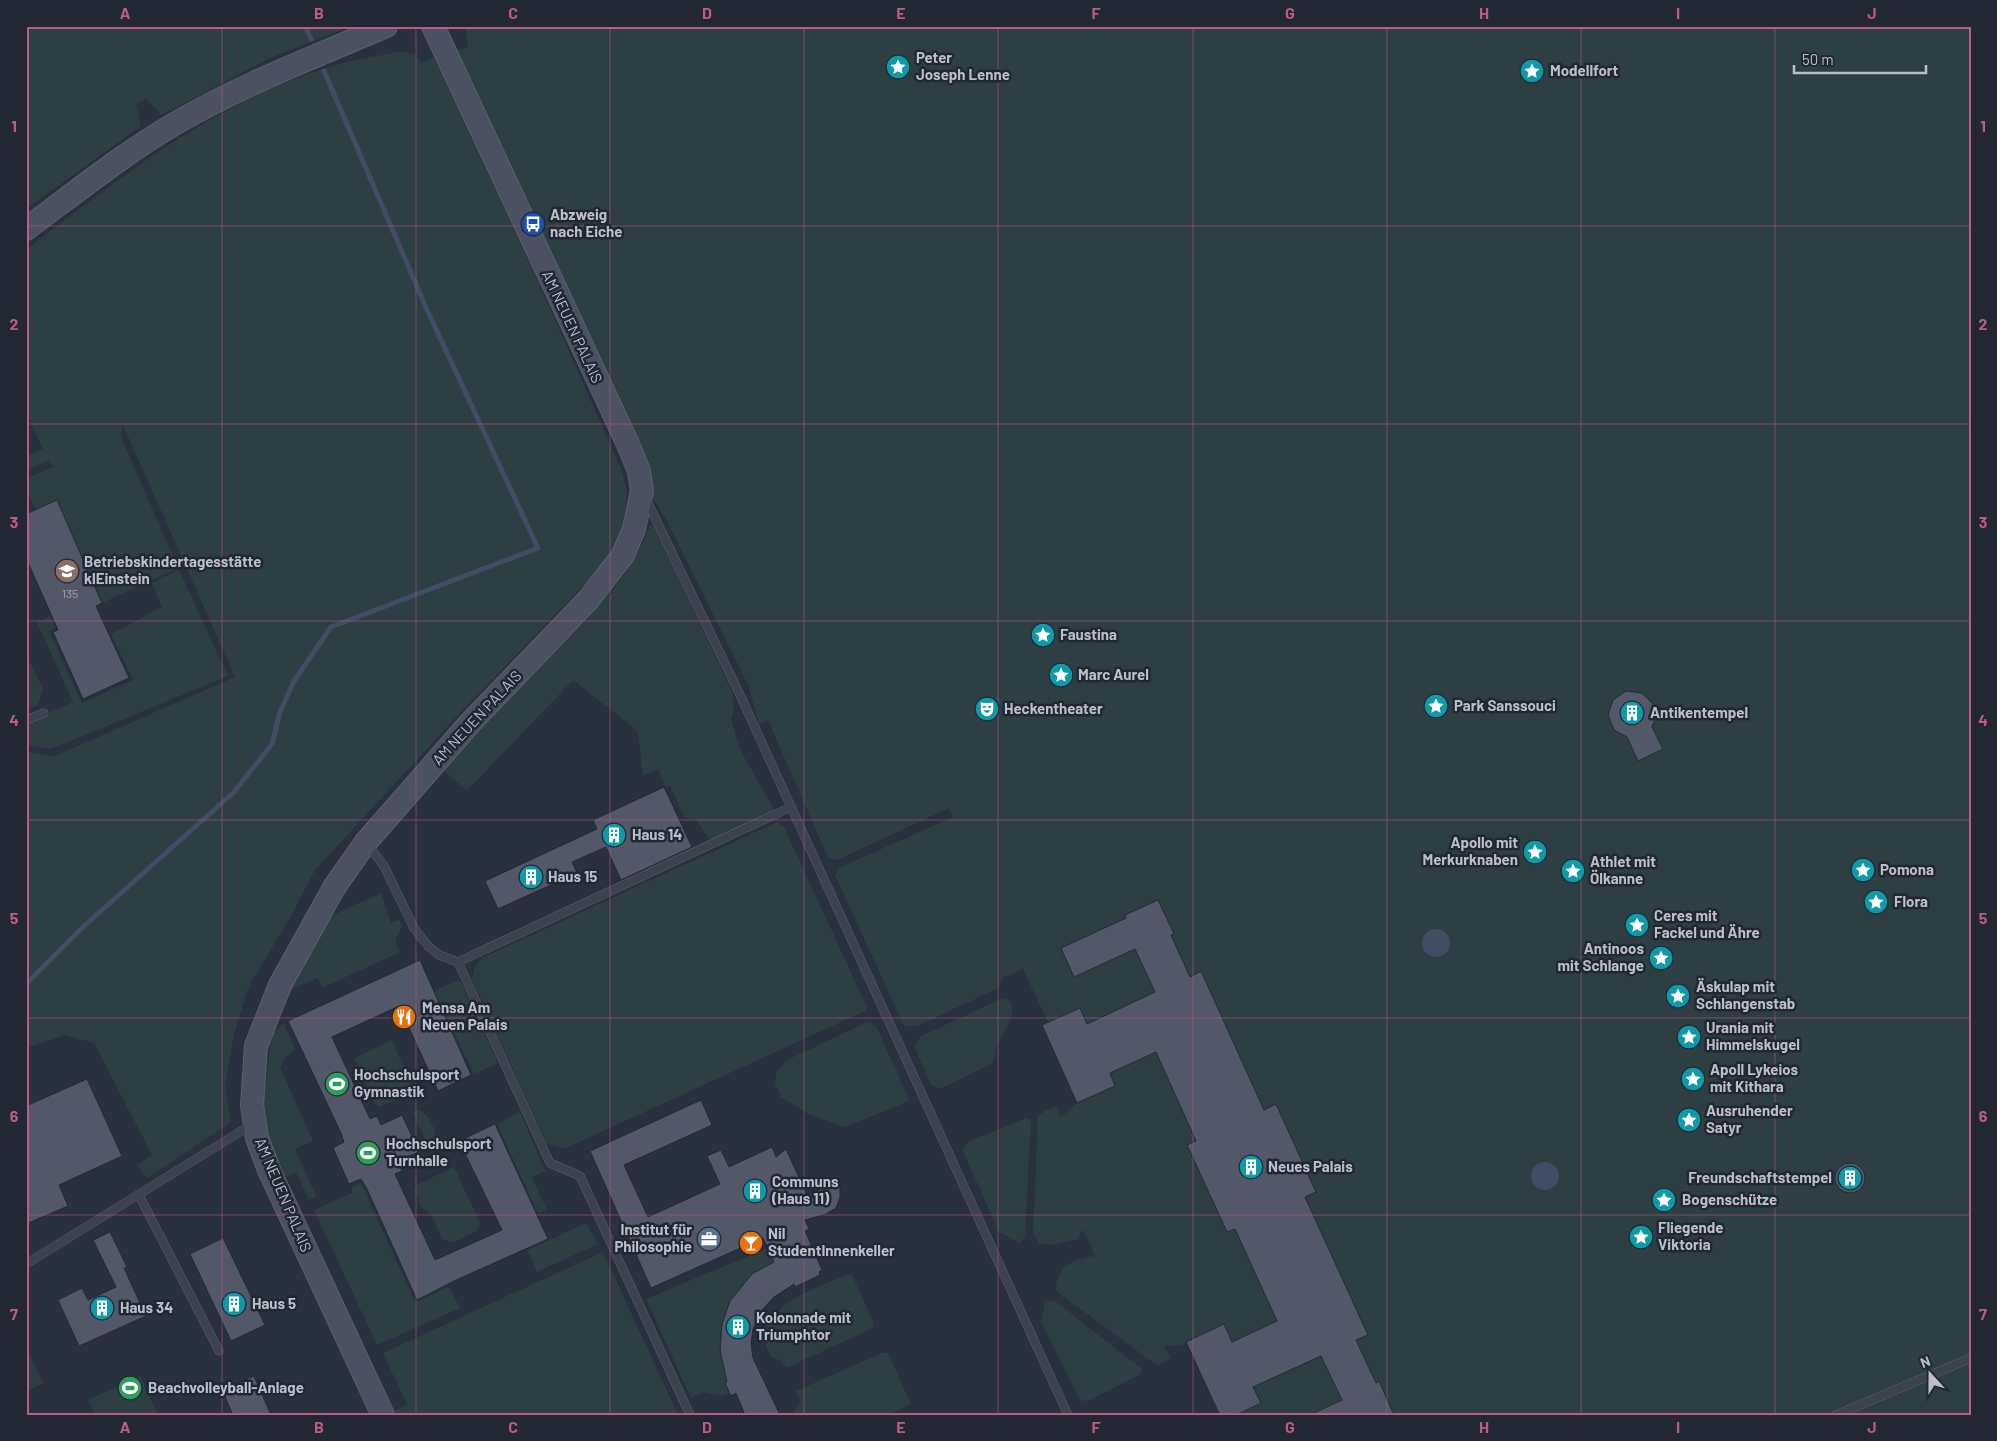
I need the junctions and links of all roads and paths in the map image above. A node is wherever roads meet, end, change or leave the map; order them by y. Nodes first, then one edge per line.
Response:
1 (386, 26) edge
2 (433, 26) edge
3 (26, 229) edge
4 (642, 491) junction
5 (44, 712) dead end
6 (26, 720) edge
7 (791, 807) junction
8 (366, 842) junction
9 (458, 962) junction
10 (254, 1122) junction
11 (139, 1195) junction
12 (26, 1264) edge
13 (219, 1351) dead end
14 (1971, 1358) edge
15 (383, 1415) edge
16 (690, 1415) edge
17 (1068, 1415) edge
18 (1836, 1415) edge

1 - 3 street
2 - 4 street, AM NEUEN PALAIS
4 - 7 lane
4 - 8 street, AM NEUEN PALAIS
5 - 6 lane
7 - 9 lane
7 - 17 lane
8 - 9 lane
8 - 10 street, AM NEUEN PALAIS
9 - 16 lane
10 - 11 lane
10 - 15 street, AM NEUEN PALAIS
11 - 12 lane
11 - 13 lane
14 - 18 lane

